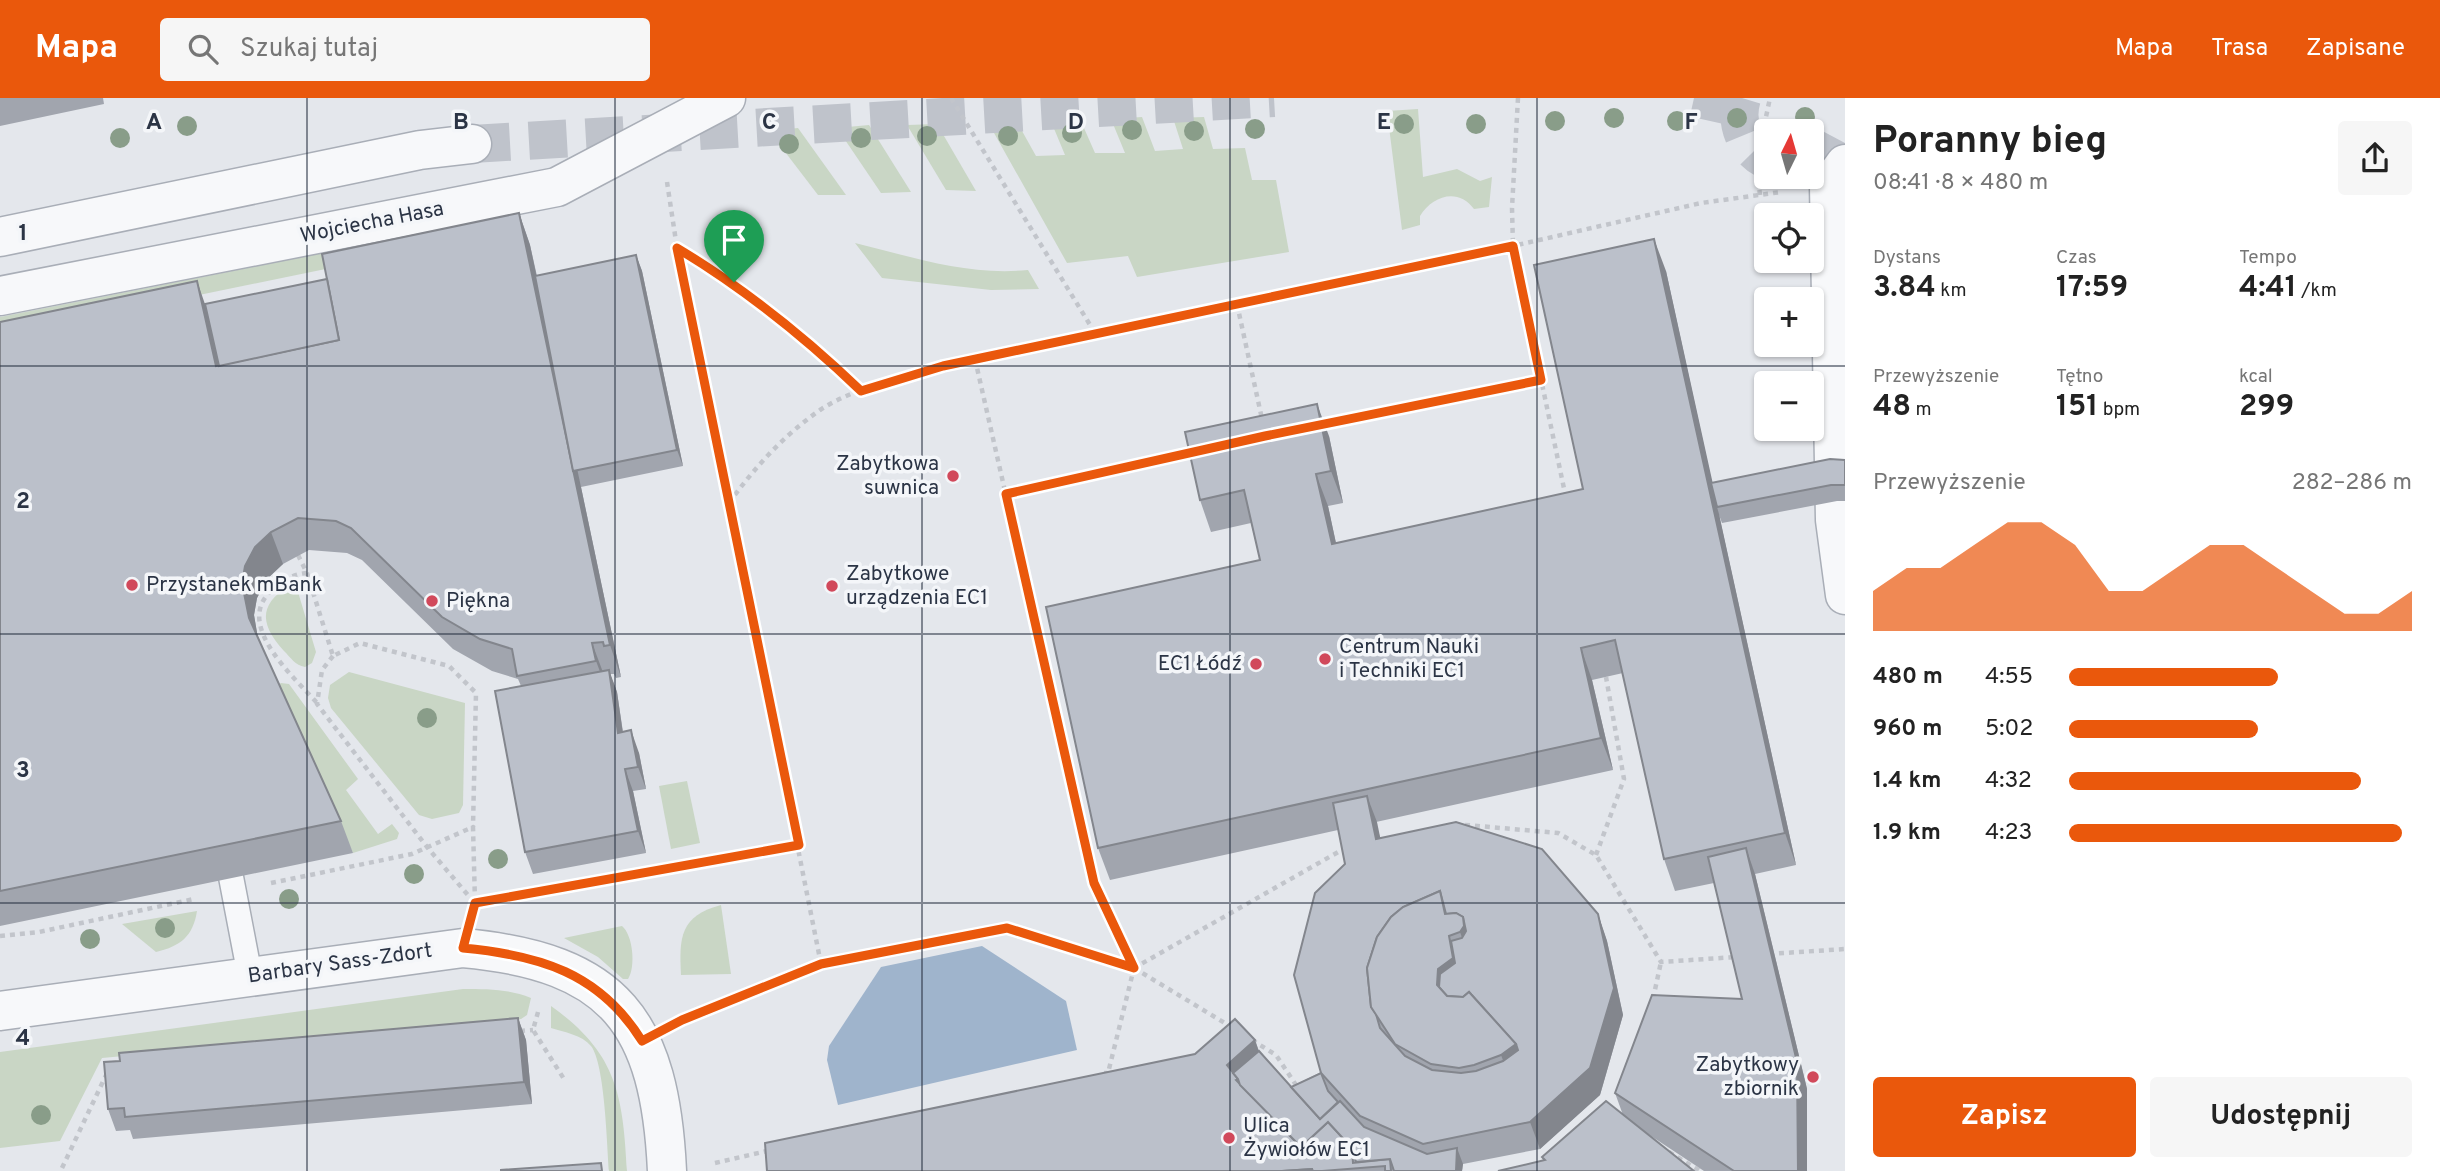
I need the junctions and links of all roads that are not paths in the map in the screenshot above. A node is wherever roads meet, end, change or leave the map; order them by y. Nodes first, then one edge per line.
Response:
1 (726, 98) edge
2 (657, 115) edge
3 (471, 144) tunnel mouth
4 (1837, 175) edge
5 (0, 237) edge
6 (0, 296) edge
7 (1845, 595) edge
8 (231, 877) edge
9 (250, 976) junction
10 (0, 1011) edge
11 (667, 1171) edge

1 - 2 street, Wojciecha Hasa
2 - 6 street, Wojciecha Hasa
3 - 5 street
4 - 7 street
8 - 9 lane
9 - 10 street, Barbary Sass-Zdort
9 - 11 street, Barbary Sass-Zdort

